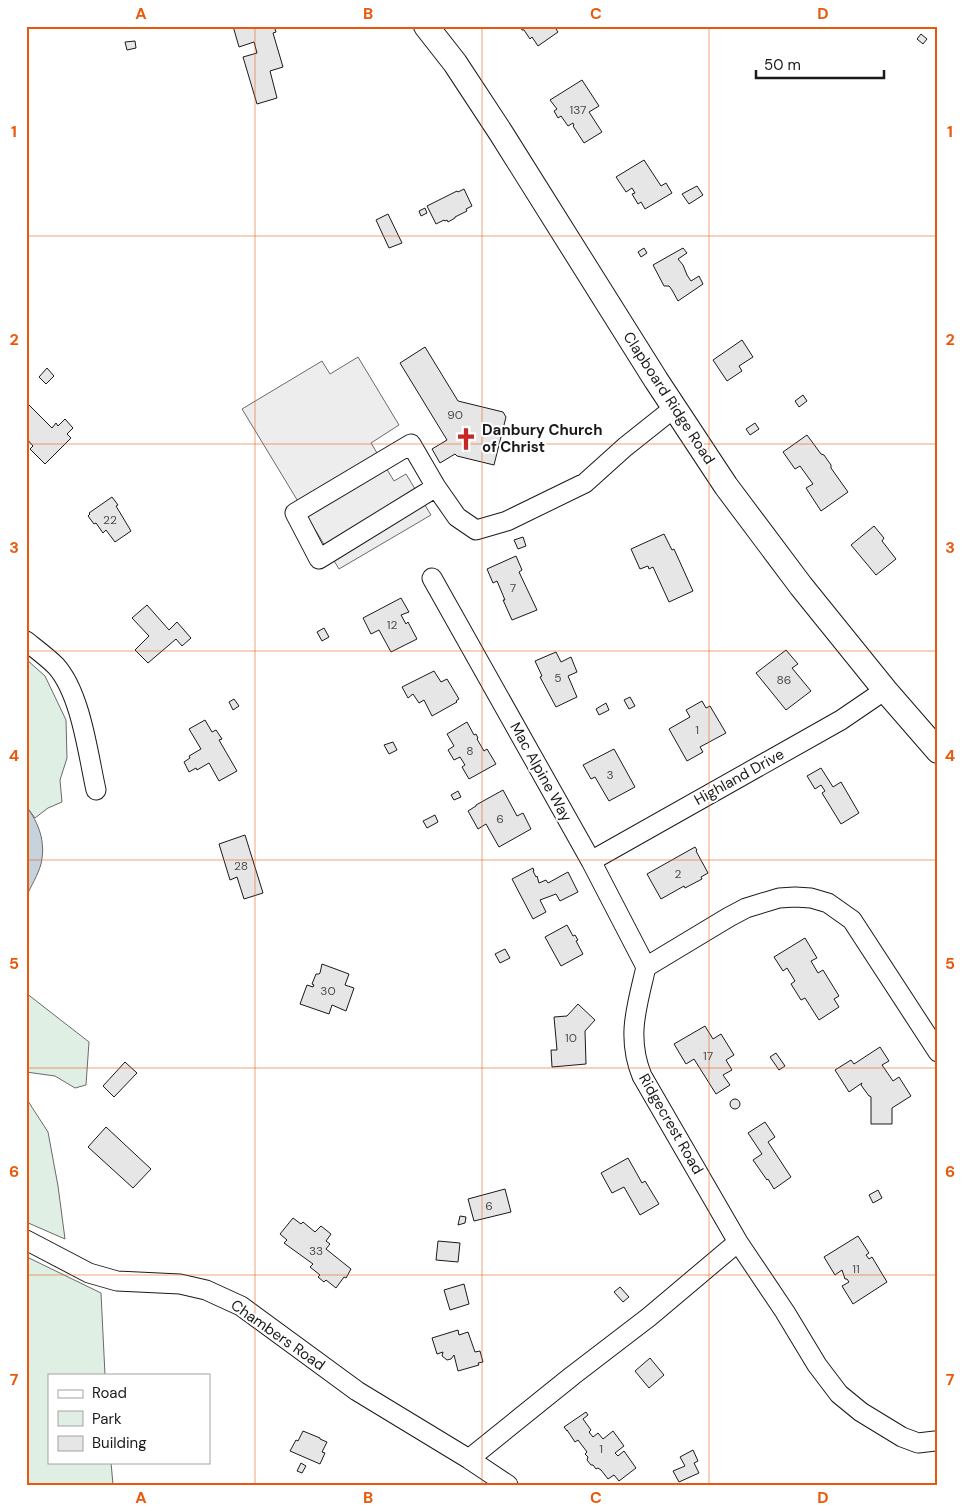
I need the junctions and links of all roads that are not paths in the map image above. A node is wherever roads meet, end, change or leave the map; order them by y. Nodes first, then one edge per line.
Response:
1 (426, 26) edge
2 (674, 408) junction
3 (436, 486) junction
4 (432, 578) dead end
5 (26, 641) edge
6 (885, 690) junction
7 (938, 751) edge
8 (96, 790) dead end
9 (591, 861) junction
10 (646, 967) junction
11 (938, 1052) edge
12 (26, 1240) edge
13 (738, 1242) junction
14 (935, 1441) dead end
15 (469, 1458) junction
16 (508, 1485) edge

1 - 2 main road, Clapboard Ridge Road
2 - 3 street
2 - 6 main road, Clapboard Ridge Road
3 - 3 street
4 - 9 street, Mac Alpine Way
5 - 8 street
6 - 7 main road, Clapboard Ridge Road
6 - 9 street, Highland Drive
9 - 10 street, Mac Alpine Way
10 - 11 street
10 - 13 street, Ridgecrest Road
12 - 15 street, Chambers Road
13 - 14 street, Ridgecrest Road
13 - 15 street
15 - 16 street, Chambers Road

